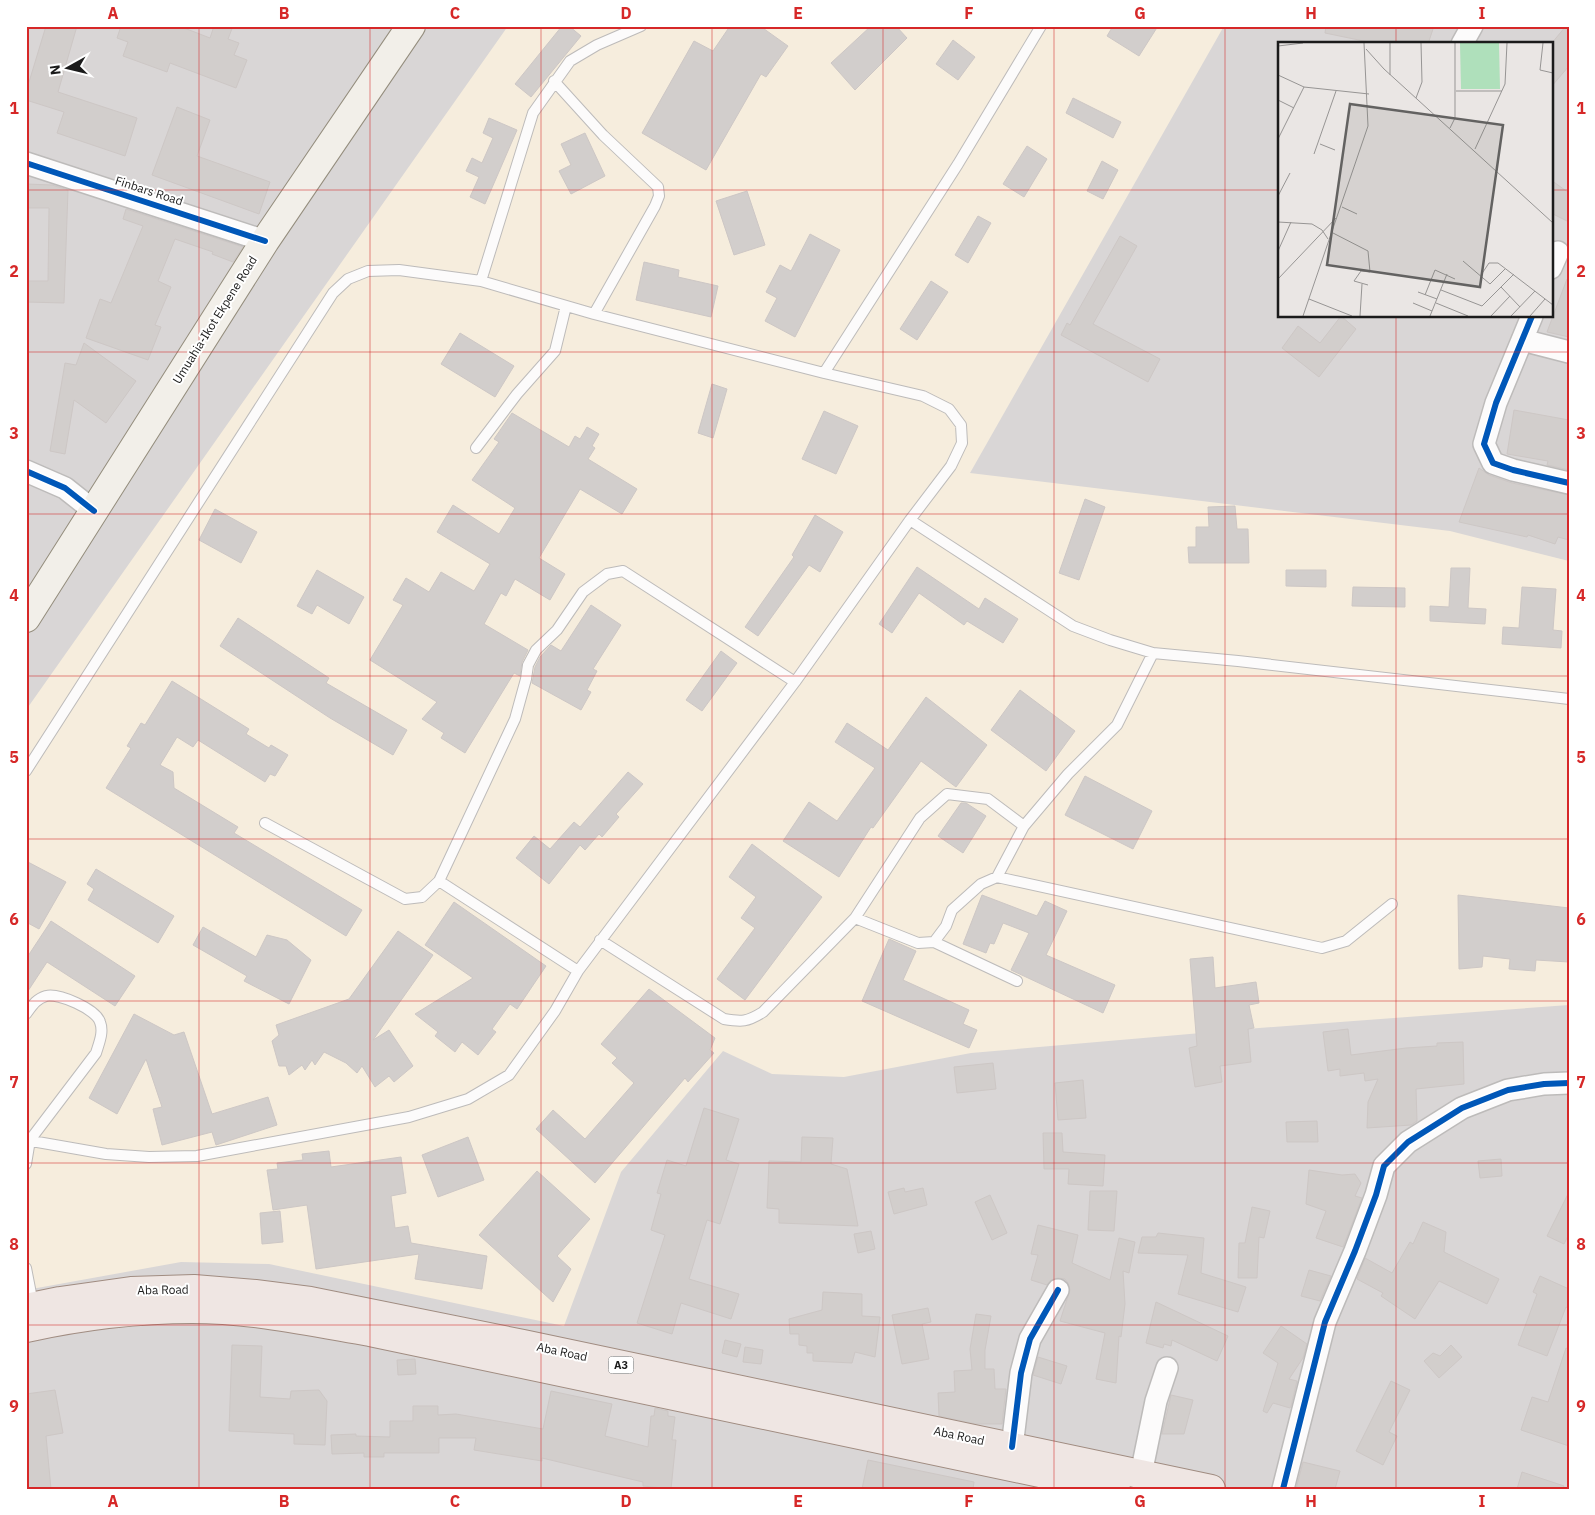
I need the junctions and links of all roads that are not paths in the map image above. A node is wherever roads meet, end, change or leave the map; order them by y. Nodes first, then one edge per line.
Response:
1 (411, 26) edge
2 (641, 26) edge
3 (1041, 26) edge
4 (1472, 26) edge
5 (1463, 42) edge
6 (554, 80) junction
7 (26, 163) edge
8 (265, 241) junction
9 (481, 282) junction
10 (566, 306) junction
11 (594, 314) junction
12 (1531, 318) edge
13 (1522, 340) junction
14 (1569, 352) edge
15 (824, 373) junction
16 (476, 448) dead end
17 (26, 471) edge
18 (1569, 483) edge
19 (94, 511) junction
20 (910, 520) junction
21 (26, 618) edge
22 (1154, 653) junction
23 (795, 682) junction
24 (1569, 699) edge
25 (26, 771) edge
26 (265, 822) dead end
27 (1024, 826) junction
28 (997, 877) junction
29 (439, 881) junction
30 (1392, 904) dead end
31 (855, 918) junction
32 (600, 940) junction
33 (934, 942) junction
34 (578, 970) junction
35 (1016, 981) dead end
36 (26, 1014) edge
37 (1569, 1083) edge
38 (28, 1140) edge
39 (26, 1164) edge
40 (26, 1268) edge
41 (1058, 1290) dead end
42 (31, 1317) edge
43 (521, 1354) junction
44 (1167, 1368) dead end
45 (1012, 1447) junction
46 (1141, 1474) junction
47 (1116, 1489) edge
48 (1211, 1489) edge
49 (1283, 1489) edge

1 - 8 main road, Umuahia-Ikot Ekpene Road
2 - 6 lane
3 - 15 lane
4 - 5 street
6 - 9 lane
6 - 11 lane
7 - 8 street, Finbars Road
8 - 19 main road, Umuahia-Ikot Ekpene Road
9 - 10 lane
9 - 25 lane
10 - 11 lane
10 - 16 lane
11 - 15 lane
12 - 13 street
13 - 14 street
13 - 18 street
15 - 20 lane
17 - 19 street
19 - 21 main road, Umuahia-Ikot Ekpene Road
20 - 22 lane
20 - 23 lane
22 - 24 lane
22 - 27 lane
23 - 29 lane
23 - 32 lane
26 - 29 lane
27 - 28 lane
27 - 31 lane
28 - 30 lane
28 - 33 lane
29 - 34 lane
31 - 32 lane
31 - 33 lane
32 - 34 lane
33 - 35 lane
34 - 38 lane
36 - 38 lane
37 - 49 street
38 - 39 lane
40 - 42 lane
41 - 45 street
42 - 43 main road, Aba Road / A3
43 - 45 main road, Aba Road / A3
43 - 47 main road, Aba Road / A3
44 - 46 street
45 - 46 main road, Aba Road / A3
46 - 48 main road, Aba Road / A3

